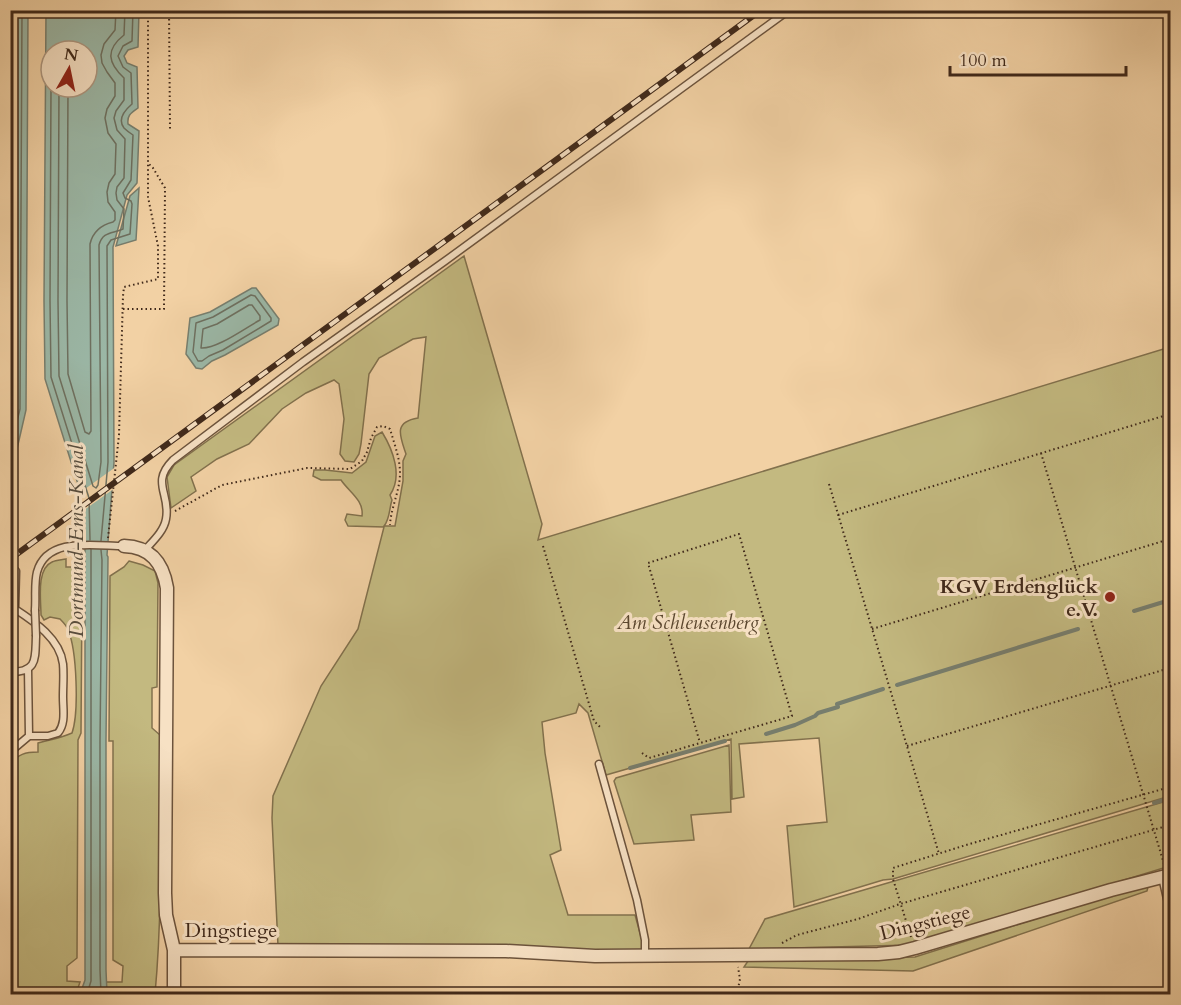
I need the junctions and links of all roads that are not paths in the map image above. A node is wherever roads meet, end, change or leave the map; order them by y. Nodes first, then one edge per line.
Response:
1 (789, 10) edge
2 (124, 546) joint
3 (145, 550) junction
4 (16, 571) dead end
5 (28, 669) junction
6 (10, 672) edge
7 (28, 736) junction
8 (10, 752) edge
9 (599, 764) dead end
10 (1167, 876) edge
11 (1167, 898) dead end
12 (174, 950) junction
13 (645, 956) junction
14 (174, 994) edge

1 - 3 lane
2 - 3 street
2 - 5 lane, bridge
3 - 12 street, Dingstiege
4 - 7 lane
5 - 6 lane
5 - 7 lane
7 - 8 lane
9 - 13 lane
10 - 11 lane
10 - 13 street, Dingstiege
12 - 13 street, Dingstiege
12 - 14 street

